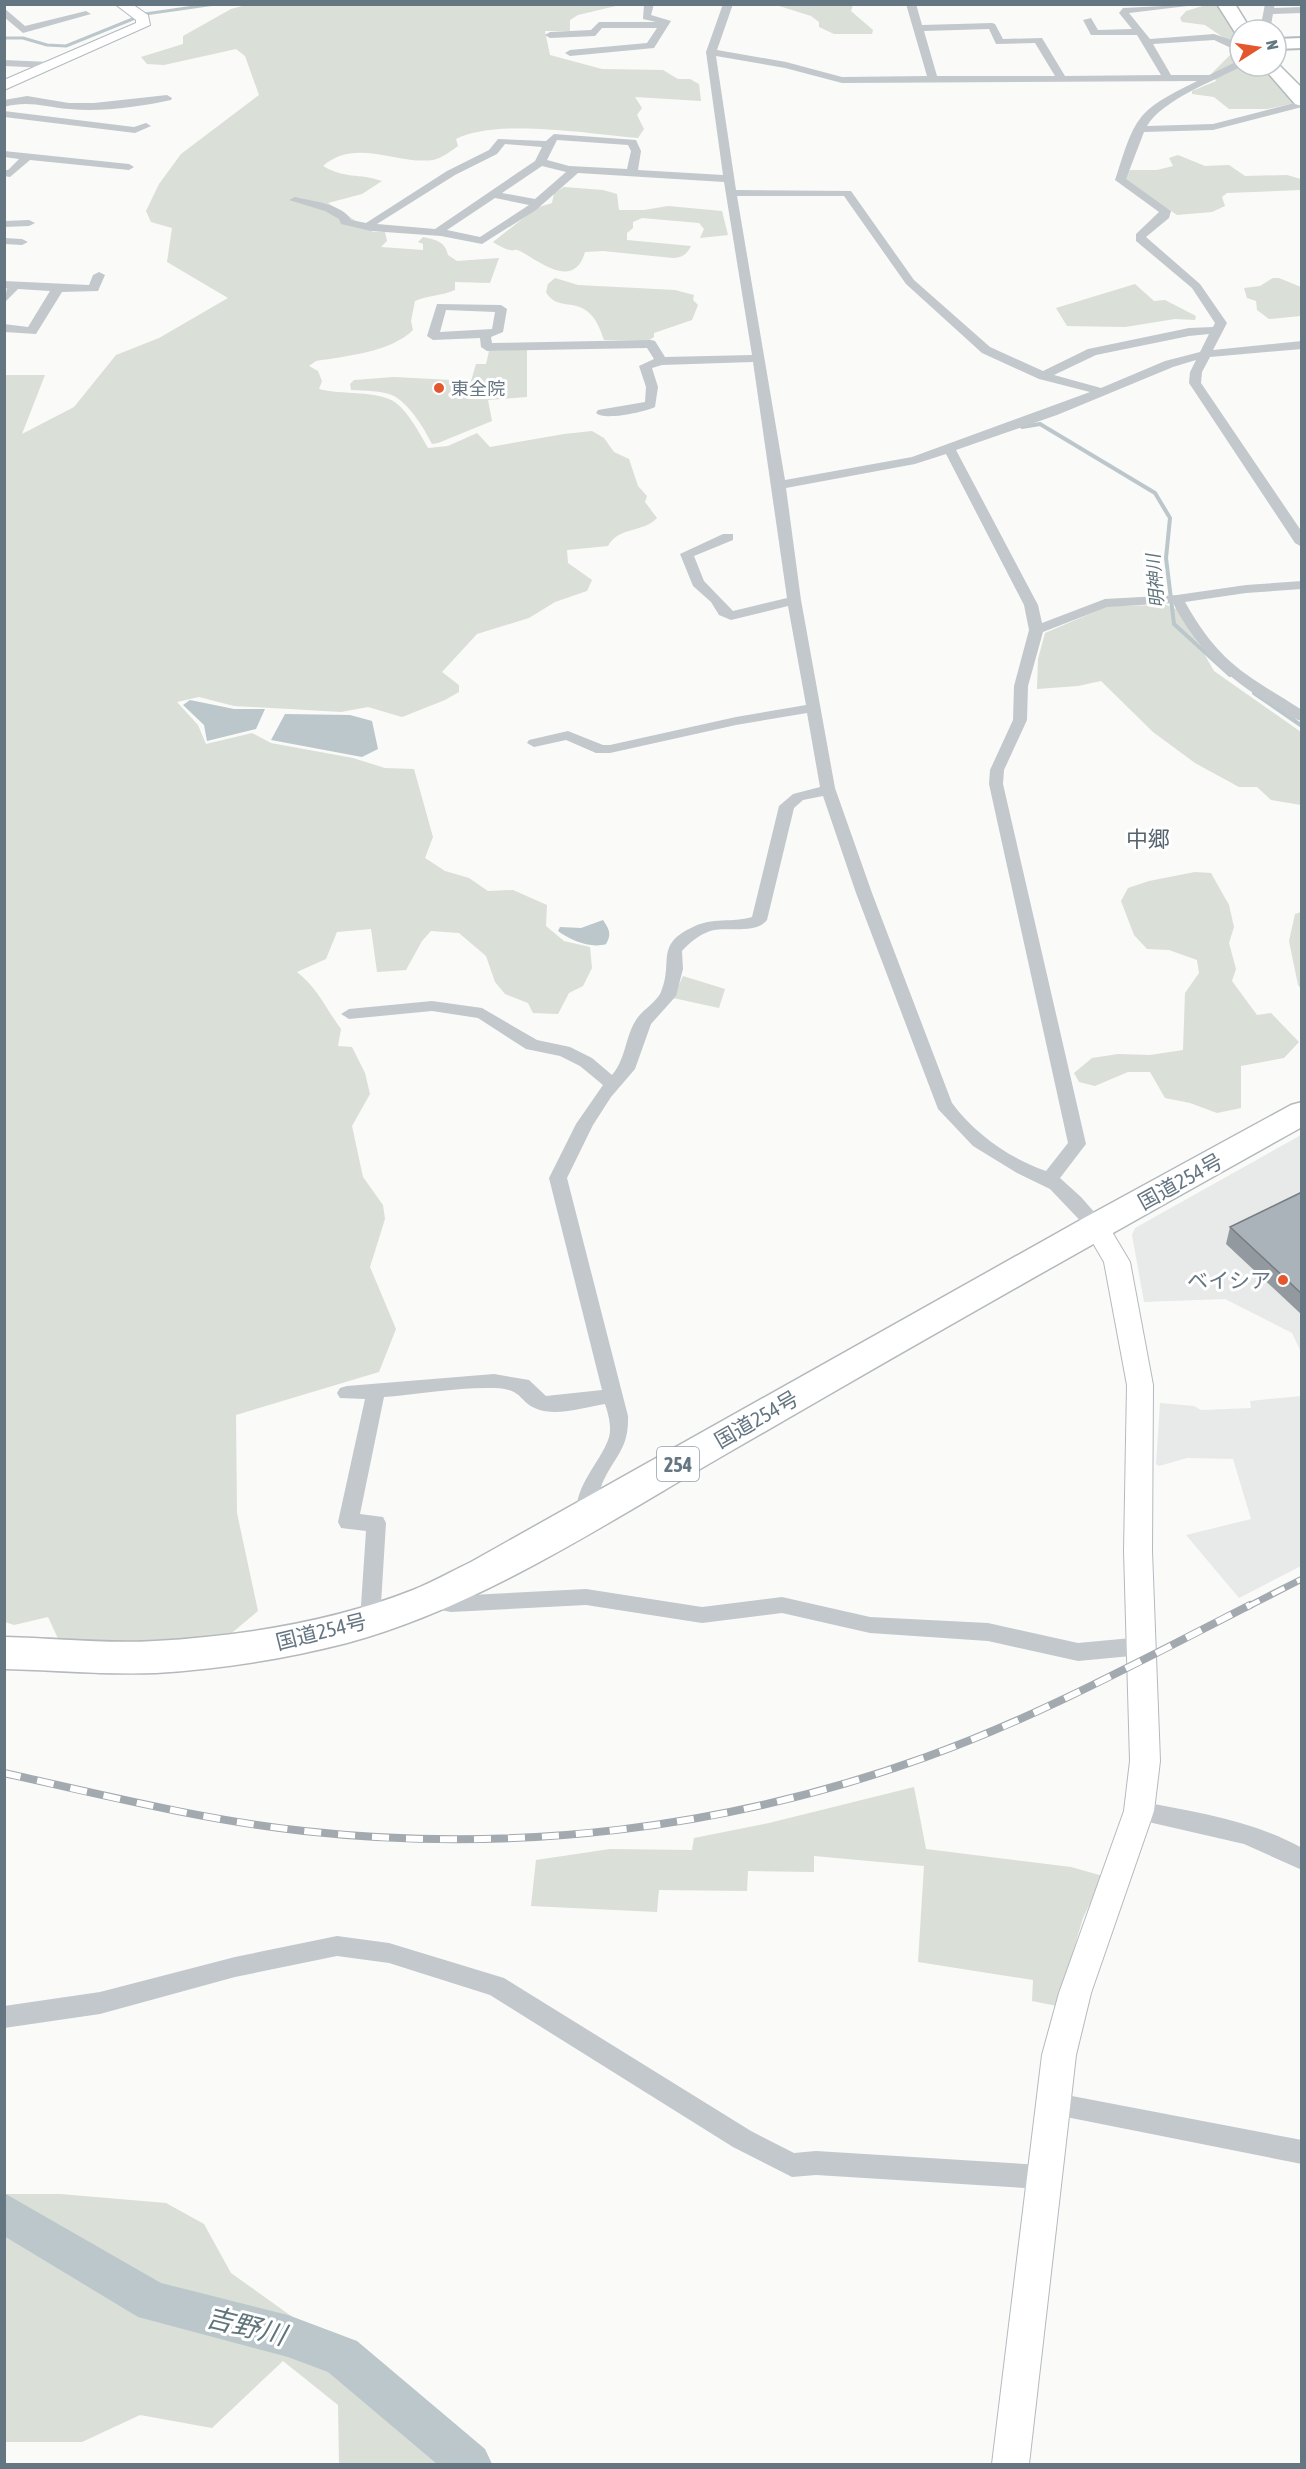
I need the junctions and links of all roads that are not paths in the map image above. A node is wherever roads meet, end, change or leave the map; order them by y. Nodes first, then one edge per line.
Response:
1 (122, 4) edge
2 (649, 4) edge
3 (728, 4) edge
4 (911, 4) edge
5 (1199, 4) edge
6 (1226, 4) edge
7 (1270, 8) edge
8 (1302, 10) edge
9 (4, 11) edge
10 (86, 14) dead end
11 (1235, 18) edge
12 (1088, 20) dead end
13 (663, 25) junction
14 (920, 28) junction
15 (1138, 32) junction
16 (550, 34) dead end
17 (1146, 42) junction
18 (1228, 45) edge
19 (711, 52) junction
20 (570, 53) dead end
21 (4, 63) edge
22 (50, 65) junction
23 (1228, 69) edge
24 (1167, 76) junction
25 (1061, 77) junction
26 (1211, 78) junction
27 (1281, 78) edge
28 (933, 80) junction
29 (4, 86) edge
30 (167, 98) dead end
31 (1302, 102) edge
32 (4, 104) edge
33 (117, 105) junction
34 (4, 114) edge
35 (95, 126) junction
36 (146, 126) dead end
37 (1140, 129) junction
38 (549, 144) junction
39 (4, 154) edge
40 (27, 157) junction
41 (540, 163) junction
42 (129, 167) dead end
43 (575, 170) junction
44 (4, 174) edge
45 (633, 174) junction
46 (730, 179) junction
47 (732, 193) junction
48 (494, 195) junction
49 (296, 200) dead end
50 (537, 203) junction
51 (4, 224) edge
52 (29, 224) dead end
53 (371, 228) junction
54 (437, 232) junction
55 (4, 241) edge
56 (22, 242) dead end
57 (99, 275) dead end
58 (10, 285) edge
59 (58, 288) junction
60 (4, 300) edge
61 (4, 328) edge
62 (1219, 330) junction
63 (485, 334) junction
64 (1302, 345) edge
65 (1206, 354) junction
66 (759, 358) junction
67 (661, 361) junction
68 (1043, 376) junction
69 (1103, 392) junction
70 (602, 413) dead end
71 (949, 448) junction
72 (779, 485) junction
73 (728, 537) dead end
74 (1300, 540) edge
75 (1302, 585) edge
76 (1170, 599) junction
77 (794, 600) junction
78 (1036, 630) junction
79 (813, 708) junction
80 (1302, 717) edge
81 (534, 743) dead end
82 (829, 790) junction
83 (350, 1014) dead end
84 (614, 1085) junction
85 (1302, 1113) edge
86 (1049, 1179) junction
87 (1096, 1226) junction
88 (376, 1390) junction
89 (347, 1393) dead end
90 (614, 1395) junction
91 (587, 1515) junction
92 (426, 1601) junction
93 (370, 1620) junction
94 (1142, 1646) junction
95 (4, 1653) edge
96 (1139, 1811) junction
97 (1302, 1860) edge
98 (4, 2016) edge
99 (1051, 2103) junction
100 (1302, 2152) edge
101 (1042, 2177) junction
102 (1010, 2464) edge

1 - 22 street
2 - 13 street
3 - 19 street
4 - 14 street
5 - 15 street
6 - 11 highway
7 - 8 street
9 - 10 street
12 - 15 street
13 - 16 street
13 - 20 street
14 - 25 street
14 - 28 street
15 - 17 street
17 - 18 street
17 - 24 street
19 - 28 street
19 - 46 street
21 - 22 street
22 - 29 street
23 - 26 street
24 - 25 street
24 - 26 street
25 - 28 street
26 - 37 street
27 - 31 highway
30 - 33 street
31 - 37 street
32 - 33 street
33 - 35 street
34 - 35 street
35 - 36 street
37 - 62 street
38 - 41 street
38 - 45 street
38 - 53 street
39 - 40 street
40 - 42 street
40 - 44 street
41 - 43 street
41 - 48 street
43 - 45 street
43 - 50 street
45 - 46 street
46 - 47 street
47 - 66 street
47 - 68 street
48 - 50 street
48 - 54 street
49 - 53 street
50 - 54 street
51 - 52 street
53 - 54 street
55 - 56 street
57 - 59 street
58 - 59 street
58 - 60 street
59 - 61 street
62 - 65 street
62 - 68 street
63 - 63 street
63 - 67 street
64 - 65 street
65 - 69 street
65 - 74 street
66 - 67 street
66 - 72 street
67 - 70 street
68 - 69 street
69 - 71 street
71 - 72 street
71 - 78 street
72 - 77 street
73 - 77 street
75 - 76 street
76 - 78 street
76 - 80 street
77 - 79 street
78 - 86 street
79 - 81 street
79 - 82 street
82 - 84 street
82 - 86 street
83 - 84 street
84 - 90 street
85 - 87 highway, 国道254号 / 254
86 - 87 street
87 - 91 highway, 国道254号 / 254
87 - 94 street
88 - 89 street
88 - 90 street
88 - 93 street
90 - 91 street
91 - 92 highway, 国道254号 / 254
92 - 93 highway, 国道254号 / 254
92 - 94 street
93 - 95 highway, 国道254号 / 254
94 - 96 street
96 - 97 street
96 - 99 street
98 - 101 street
99 - 100 street
99 - 101 street
101 - 102 street

